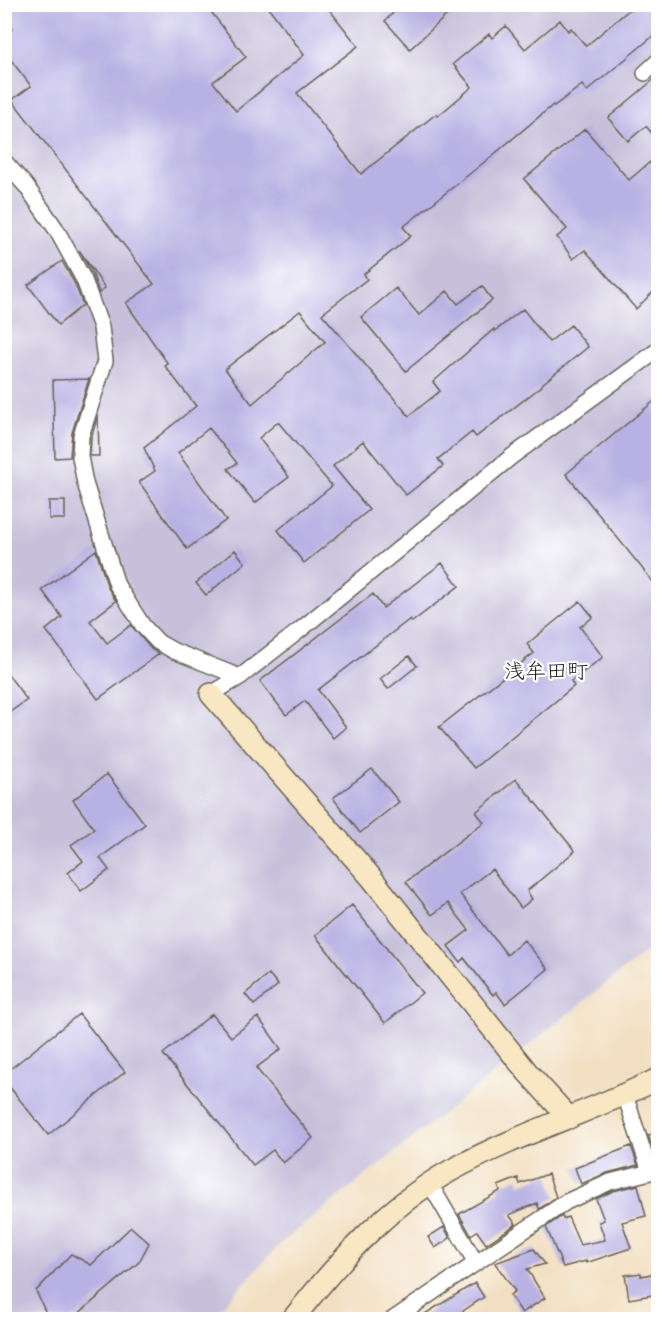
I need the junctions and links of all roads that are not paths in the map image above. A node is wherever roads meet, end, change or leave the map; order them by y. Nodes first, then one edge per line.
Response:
1 (658, 61) edge
2 (645, 73) dead end
3 (4, 160) edge
4 (658, 350) edge
5 (240, 676) junction
6 (211, 694) joint
7 (658, 1079) edge
8 (625, 1095) junction
9 (569, 1118) junction
10 (654, 1171) edge
11 (430, 1184) junction
12 (476, 1263) junction
13 (292, 1320) edge
14 (392, 1320) edge

1 - 2 street
3 - 5 street
4 - 5 street
5 - 6 street
6 - 9 street
7 - 8 street
8 - 9 street
8 - 10 street
9 - 11 street
10 - 12 street
11 - 12 street
11 - 13 street
12 - 14 street

